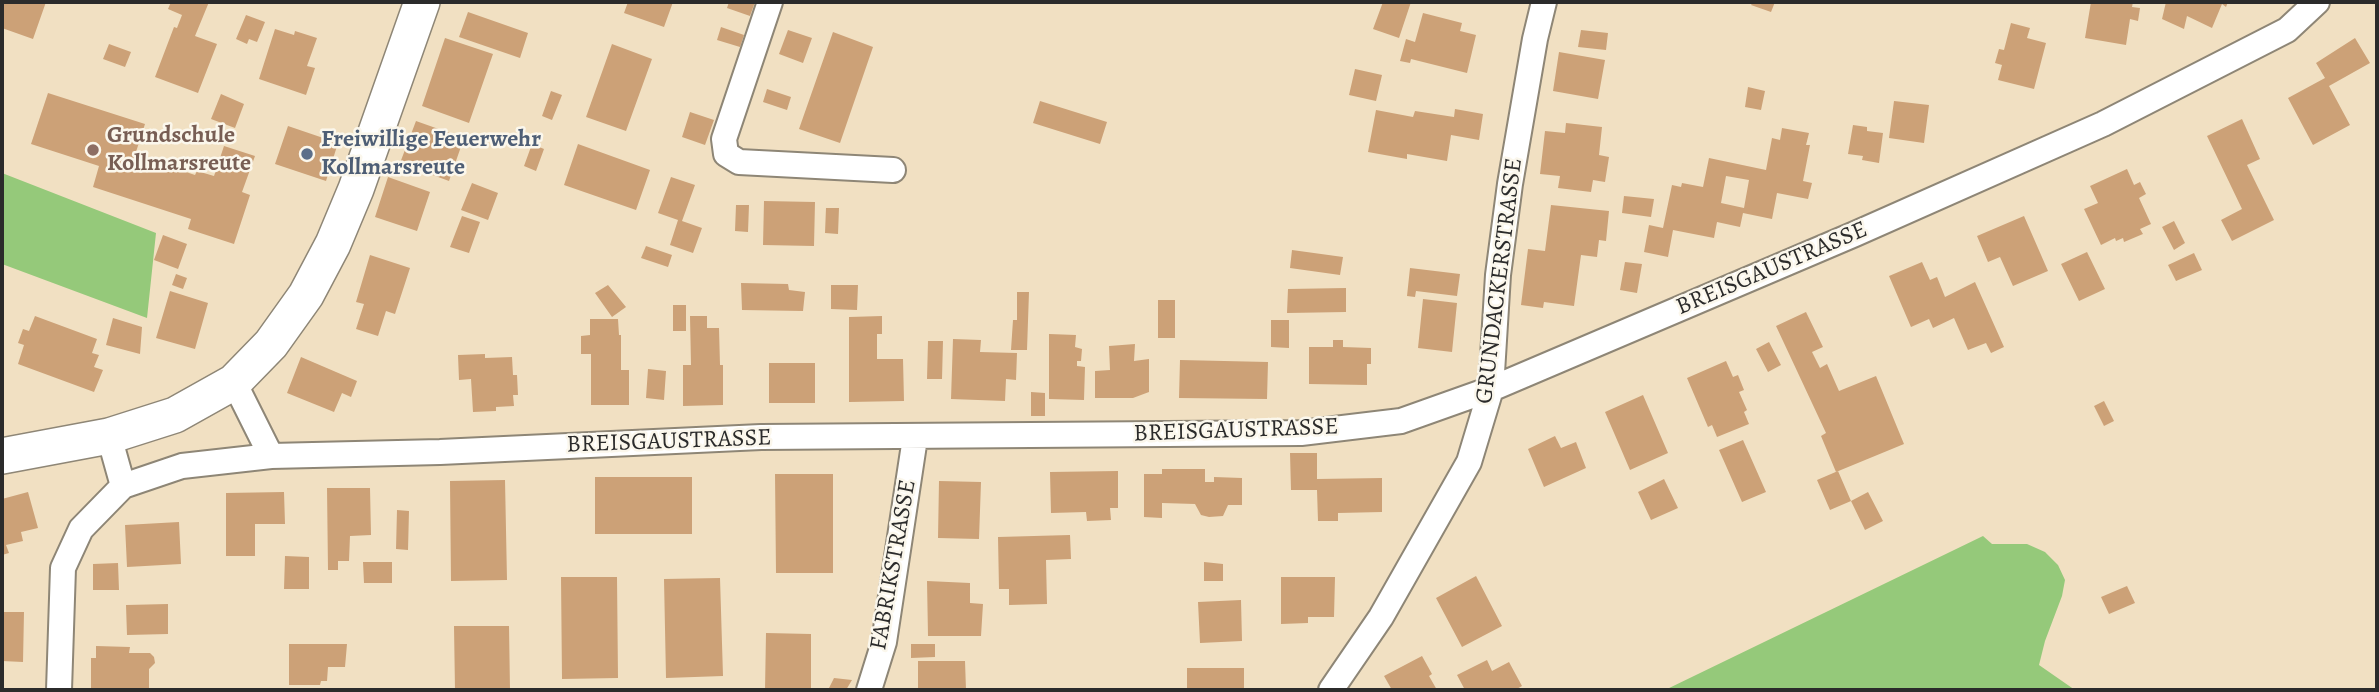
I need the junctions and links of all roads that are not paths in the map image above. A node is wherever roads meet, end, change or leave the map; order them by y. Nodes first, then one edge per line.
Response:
1 (422, 2) edge
2 (770, 2) edge
3 (1544, 2) edge
4 (2317, 2) edge
5 (893, 170) dead end
6 (234, 382) junction
7 (1491, 389) junction
8 (109, 436) junction
9 (915, 438) junction
10 (2, 456) edge
11 (271, 456) junction
12 (123, 486) junction
13 (59, 690) edge
14 (869, 690) edge
15 (1331, 690) edge

1 - 6 main road
2 - 5 street
3 - 7 street, GRUNDACKERSTRASSE
4 - 7 street, BREISGAUSTRASSE
6 - 8 main road
6 - 11 street
7 - 9 street, BREISGAUSTRASSE
7 - 15 street, GRUNDACKERSTRASSE
8 - 10 main road
8 - 12 street
9 - 11 street, BREISGAUSTRASSE
9 - 14 street, FABRIKSTRASSE
11 - 12 street, BREISGAUSTRASSE
12 - 13 street

